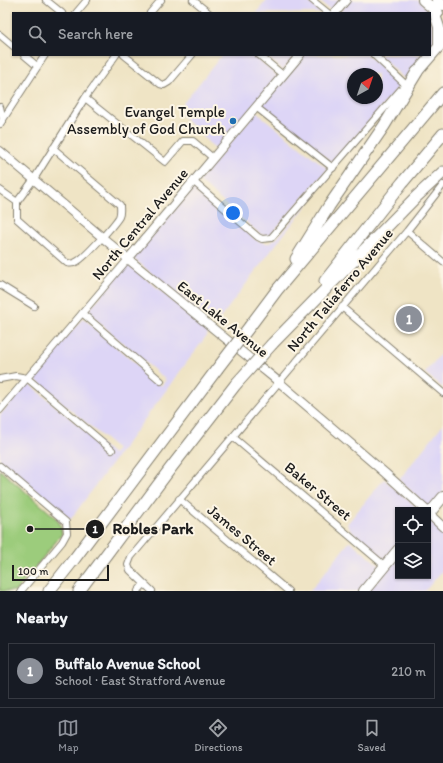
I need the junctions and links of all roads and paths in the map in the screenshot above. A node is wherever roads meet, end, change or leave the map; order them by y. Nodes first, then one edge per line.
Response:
1 (46, 0) edge
2 (87, 0) edge
3 (161, 0) edge
4 (193, 0) edge
5 (312, 0) edge
6 (346, 0) edge
7 (423, 0) edge
8 (438, 4) edge
9 (61, 12) edge
10 (77, 12) edge
11 (151, 12) edge
12 (207, 12) edge
13 (327, 12) edge
14 (336, 12) edge
15 (443, 17) edge
16 (0, 35) edge
17 (441, 44) edge
18 (12, 45) edge
19 (25, 56) edge
20 (44, 56) edge
21 (115, 56) edge
22 (125, 56) edge
23 (191, 56) edge
24 (260, 56) edge
25 (299, 56) edge
26 (375, 56) edge
27 (431, 56) edge
28 (431, 56) edge
29 (37, 66) junction
30 (417, 72) junction
31 (283, 75) junction
32 (405, 84) junction
33 (443, 93) edge
34 (85, 98) junction
35 (0, 107) edge
36 (256, 107) junction
37 (2, 122) edge
38 (443, 134) edge
39 (53, 148) junction
40 (0, 151) edge
41 (213, 158) junction
42 (333, 168) junction
43 (443, 172) edge
44 (34, 179) junction
45 (194, 182) junction
46 (443, 185) edge
47 (0, 190) edge
48 (17, 202) junction
49 (407, 231) junction
50 (102, 237) junction
51 (128, 259) junction
52 (443, 262) edge
53 (0, 286) edge
54 (277, 290) junction
55 (34, 306) dead end
56 (342, 307) junction
57 (82, 313) junction
58 (292, 324) junction
59 (27, 378) junction
60 (0, 379) edge
61 (161, 381) dead end
62 (279, 382) junction
63 (443, 393) edge
64 (0, 410) edge
65 (233, 437) junction
66 (112, 450) dead end
67 (0, 466) edge
68 (443, 497) edge
69 (179, 499) junction
70 (422, 507) edge
71 (431, 510) edge
72 (431, 516) edge
73 (443, 528) edge
74 (395, 554) edge
75 (75, 558) junction
76 (385, 566) junction
77 (144, 584) junction
78 (21, 591) edge
79 (44, 591) edge
80 (48, 591) edge
81 (79, 591) edge
82 (138, 591) edge
83 (152, 591) edge
84 (288, 591) edge
85 (364, 591) edge

1 - 9 street
2 - 10 street
3 - 11 street
4 - 12 street
5 - 13 street
6 - 14 street
7 - 8 main road
8 - 15 main road
8 - 17 main road
16 - 18 street
17 - 27 main road
19 - 29 street
20 - 29 street
21 - 34 street
22 - 23 street
24 - 31 street
25 - 31 street, North Central Avenue
26 - 32 street
28 - 30 main road
29 - 37 street
30 - 32 street
30 - 54 highway
31 - 36 street, North Central Avenue
32 - 42 street
33 - 54 highway
34 - 39 street
34 - 41 street
35 - 37 street
36 - 41 street, North Central Avenue
36 - 42 street
38 - 58 highway
39 - 44 street
39 - 50 street
40 - 44 street, East Lake Avenue
41 - 45 street, North Central Avenue
42 - 45 street
43 - 58 highway
44 - 48 street
44 - 50 street, East Lake Avenue
45 - 51 street, North Central Avenue
46 - 49 street, North Taliaferro Avenue
47 - 48 street
48 - 50 street
49 - 52 street
49 - 56 street, North Taliaferro Avenue
50 - 51 street, East Lake Avenue
51 - 57 street, North Central Avenue
51 - 62 street, East Lake Avenue
53 - 55 street
54 - 75 highway, bridge
56 - 62 street, North Taliaferro Avenue
56 - 63 street
57 - 59 street, North Central Avenue
57 - 61 street
58 - 81 highway, bridge
59 - 60 street
59 - 64 street, North Central Avenue
59 - 66 street
62 - 65 street, North Taliaferro Avenue
62 - 70 street, East Lake Avenue
65 - 69 street, North Taliaferro Avenue
65 - 76 street, Baker Street
67 - 78 street
68 - 71 main road
69 - 77 street, North Taliaferro Avenue
69 - 84 street, James Street
72 - 73 street, East Lake Avenue
74 - 76 main road
75 - 79 highway
75 - 80 highway
76 - 85 main road
77 - 82 street
77 - 83 street

